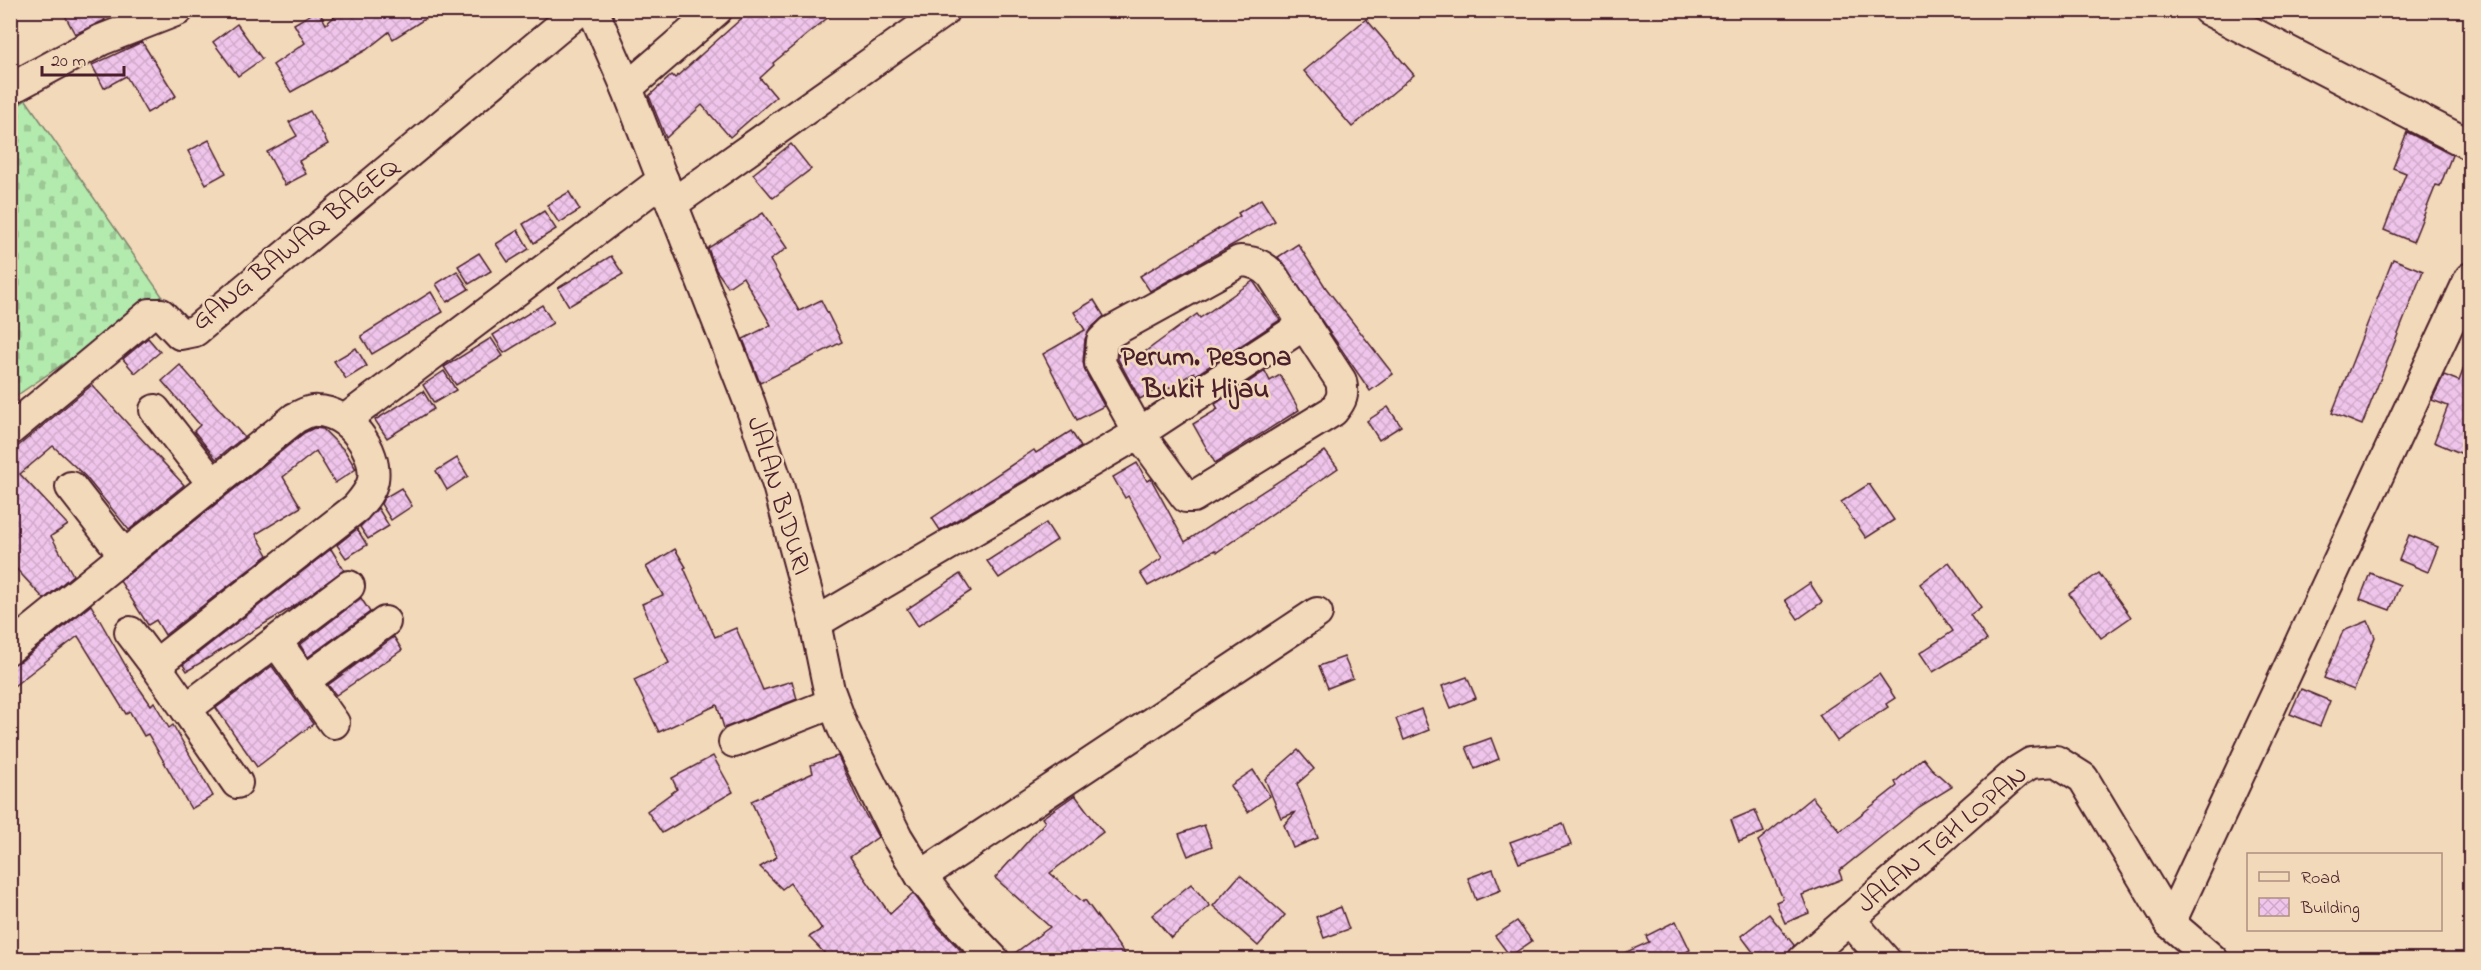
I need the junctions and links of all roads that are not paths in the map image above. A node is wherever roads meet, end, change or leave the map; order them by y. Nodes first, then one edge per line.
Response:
1 (178, 10) edge
2 (580, 10) edge
3 (592, 10) edge
4 (717, 10) edge
5 (2208, 10) edge
6 (943, 12) dead end
7 (627, 88) junction
8 (10, 89) edge
9 (2470, 145) edge
10 (668, 192) junction
11 (2470, 278) edge
12 (1305, 324) junction
13 (155, 410) dead end
14 (345, 420) junction
15 (10, 430) edge
16 (1139, 433) junction
17 (213, 484) junction
18 (72, 487) dead end
19 (124, 555) junction
20 (349, 586) dead end
21 (1317, 613) dead end
22 (385, 622) dead end
23 (815, 623) junction
24 (130, 632) dead end
25 (276, 641) junction
26 (10, 648) edge
27 (155, 665) junction
28 (304, 681) junction
29 (833, 703) junction
30 (186, 709) junction
31 (334, 723) dead end
32 (734, 742) dead end
33 (237, 783) dead end
34 (921, 876) junction
35 (1850, 920) junction
36 (2170, 922) junction
37 (994, 960) edge
38 (1803, 960) edge
39 (1885, 960) edge
40 (2214, 960) edge

1 - 8 street
2 - 15 street, GANG BAWAQ BAGEQ
3 - 7 street, JALAN BIDURI
4 - 7 street
5 - 9 street
6 - 10 street
7 - 10 street, JALAN BIDURI
10 - 14 street
10 - 23 street, JALAN BIDURI
11 - 36 street
12 - 16 street
12 - 16 street
12 - 16 street
13 - 17 street
14 - 17 street
14 - 27 street
16 - 23 street
17 - 19 street
18 - 19 street
19 - 26 street
20 - 25 street
21 - 34 street
22 - 28 street
23 - 29 street, JALAN BIDURI
24 - 27 street
25 - 28 street
25 - 30 street
27 - 30 street
28 - 31 street
29 - 32 street
29 - 34 street, JALAN BIDURI
30 - 33 street
34 - 37 street, JALAN BIDURI
35 - 36 street, JALAN TGH LOPAN
35 - 38 street, JALAN TGH LOPAN
35 - 39 street
36 - 40 street, JALAN TGH LOPAN

